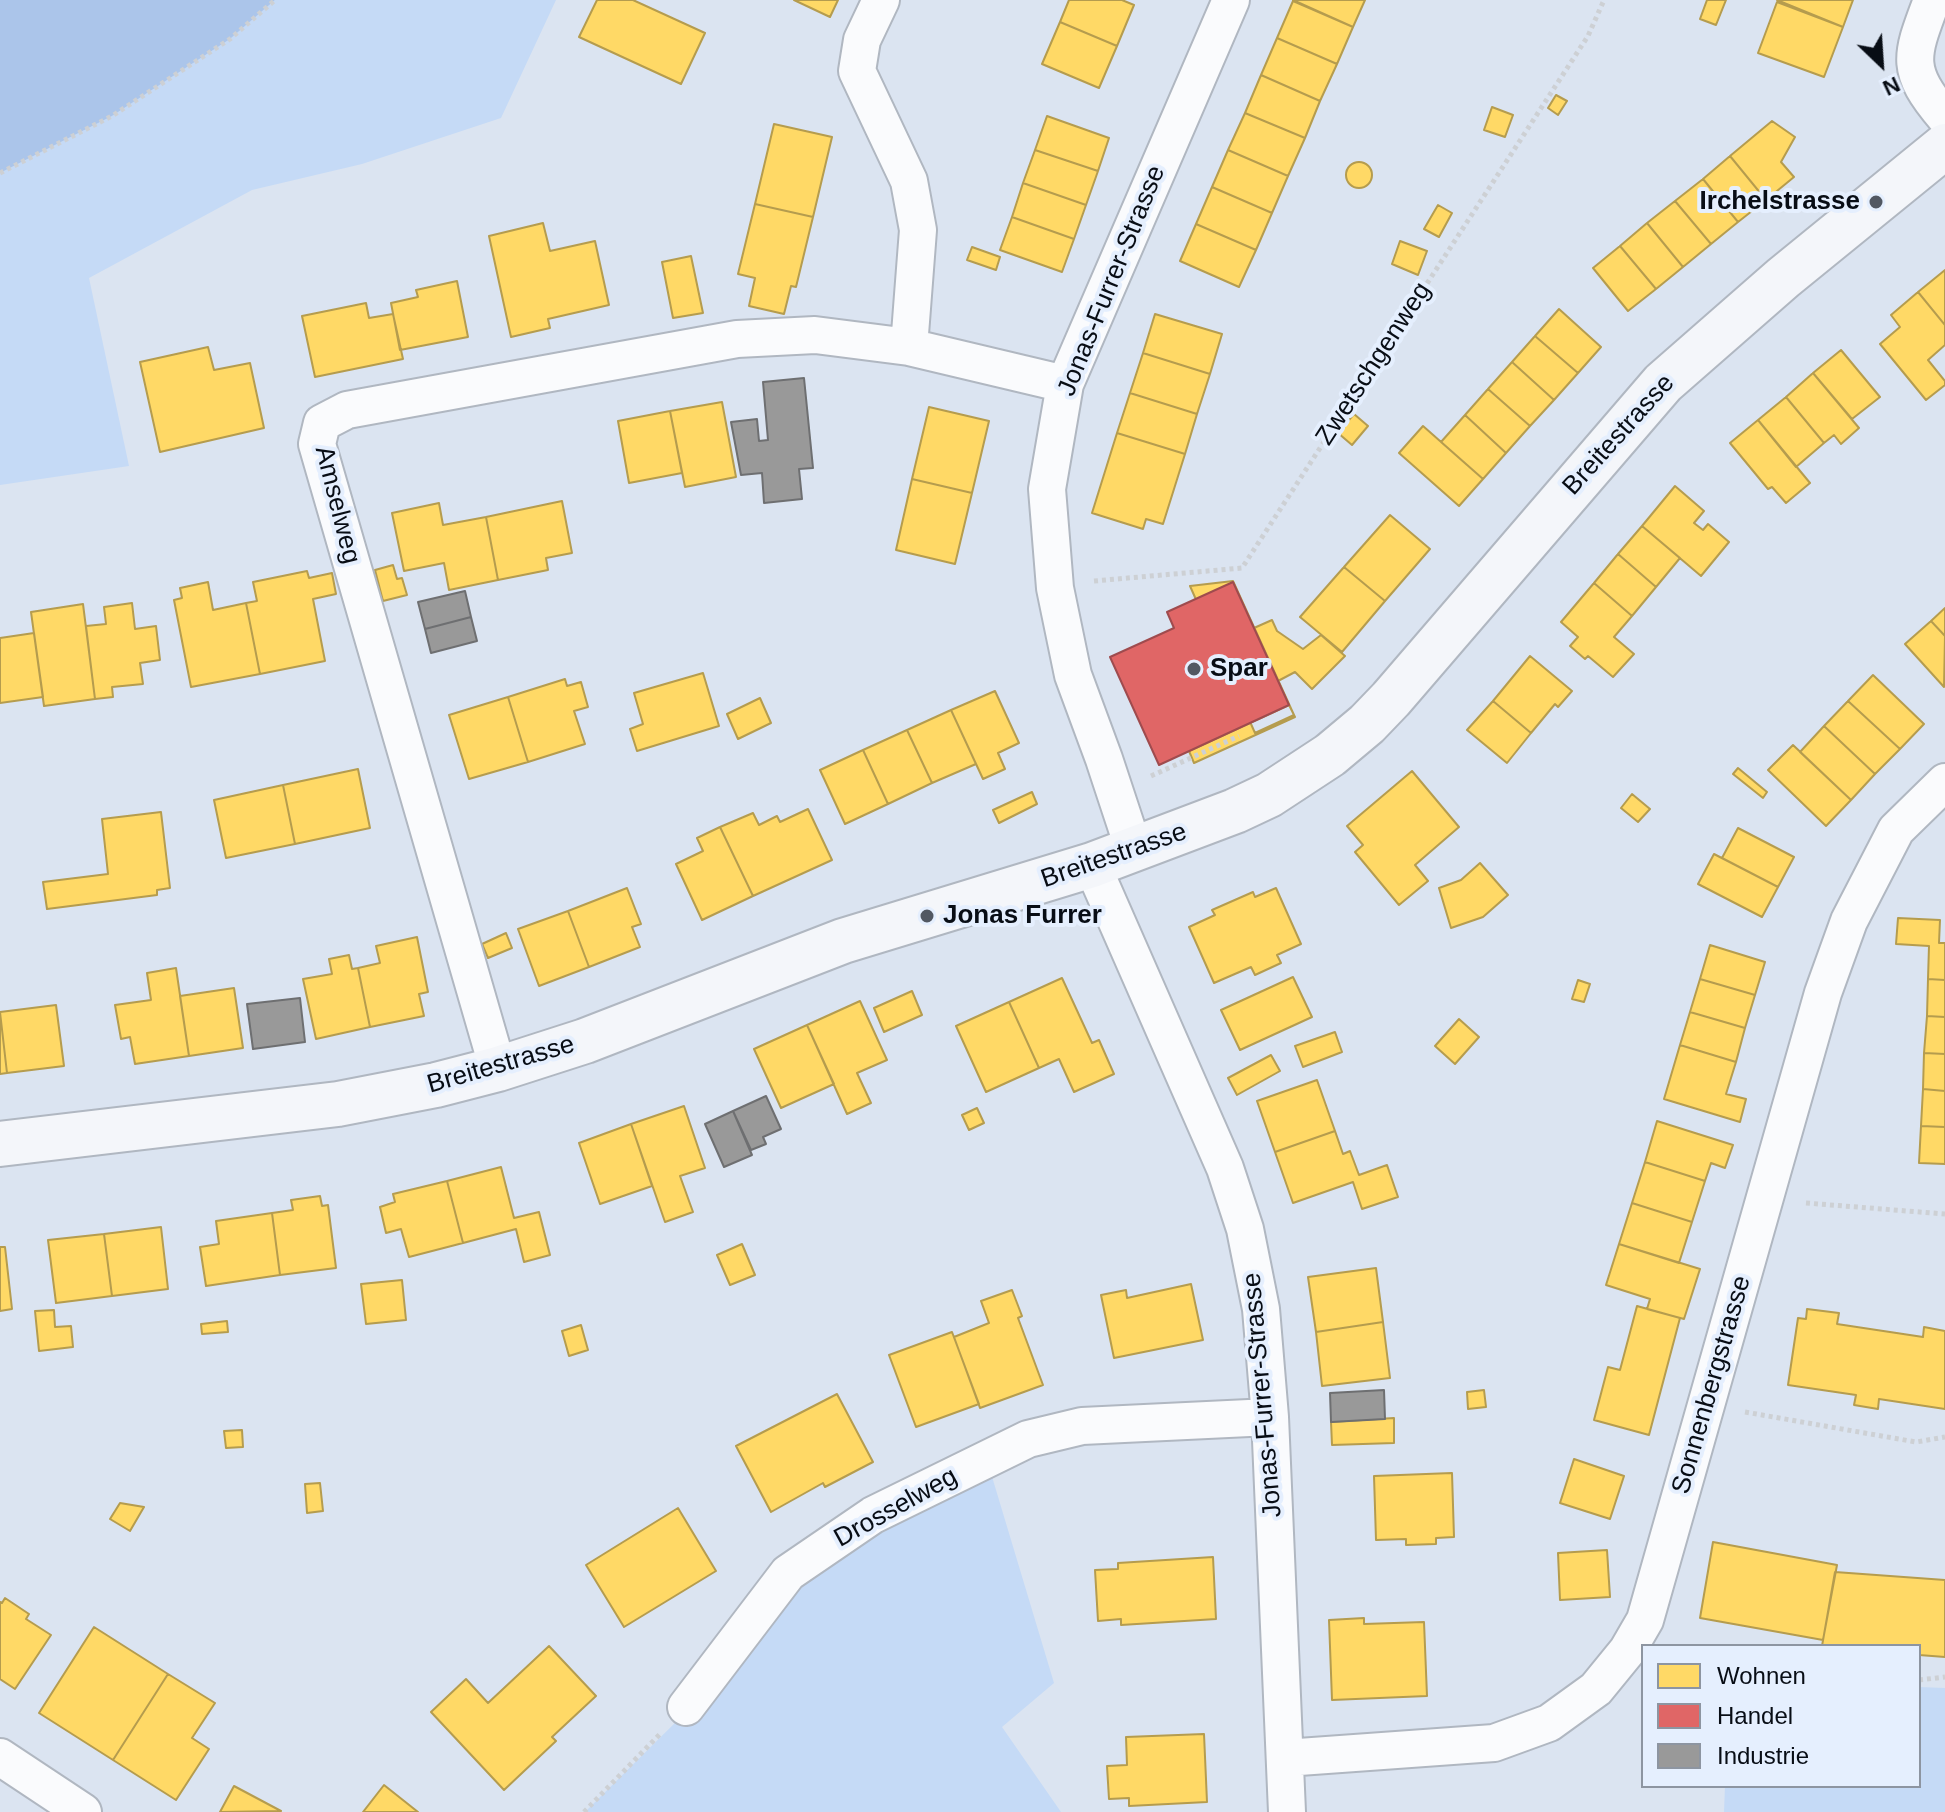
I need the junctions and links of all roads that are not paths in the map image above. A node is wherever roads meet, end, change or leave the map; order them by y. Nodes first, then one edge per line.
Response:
1 (881, 0) edge
2 (1231, 0) edge
3 (1932, 0) edge
4 (1945, 117) edge
5 (1945, 146) edge
6 (909, 347) junction
7 (1065, 384) junction
8 (1945, 782) edge
9 (1134, 850) junction
10 (1092, 865) junction
11 (498, 1069) junction
12 (0, 1144) edge
13 (1270, 1417) junction
14 (686, 1707) road end
15 (0, 1757) edge
16 (1285, 1758) junction
17 (83, 1812) edge
18 (1287, 1812) edge

1 - 6 street
2 - 7 street, Jonas-Furrer-Strasse
3 - 4 street
5 - 9 main road, Breitestrasse
6 - 7 street, Amselweg
6 - 11 street, Amselweg
7 - 9 street, Jonas-Furrer-Strasse
8 - 16 street, Sonnenbergstrasse
9 - 10 main road, Breitestrasse
10 - 11 main road, Breitestrasse
10 - 13 street, Jonas-Furrer-Strasse
11 - 12 main road, Breitestrasse
13 - 14 street, Drosselweg
13 - 16 street, Jonas-Furrer-Strasse
15 - 17 street
16 - 18 street, Jonas-Furrer-Strasse

